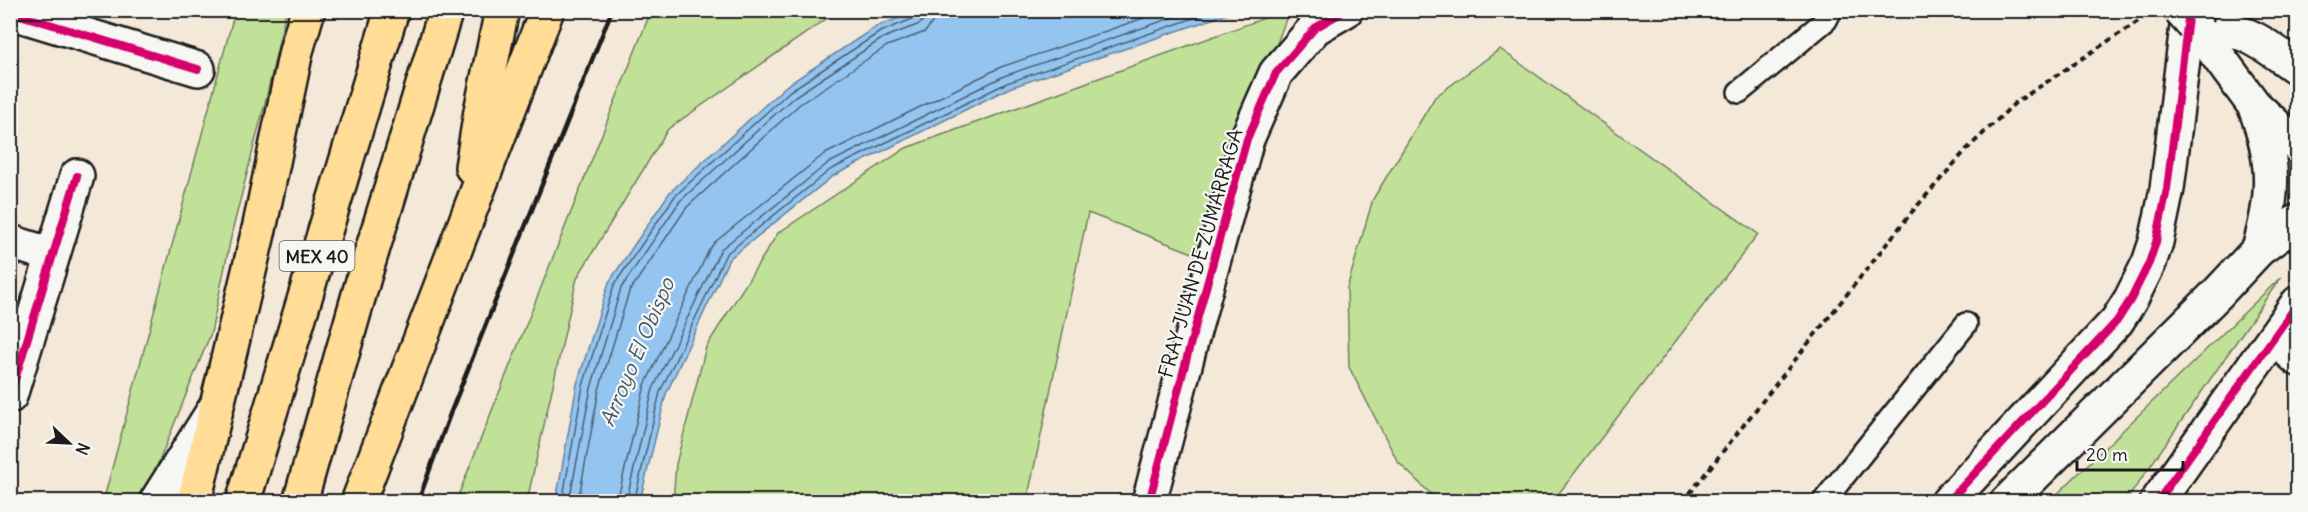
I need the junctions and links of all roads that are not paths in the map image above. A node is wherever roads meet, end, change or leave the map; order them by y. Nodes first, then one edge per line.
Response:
1 (308, 10) edge
2 (392, 10) edge
3 (446, 10) edge
4 (502, 10) edge
5 (547, 10) edge
6 (1346, 10) edge
7 (1831, 10) edge
8 (10, 12) edge
9 (2194, 24) edge
10 (2298, 68) edge
11 (198, 69) dead end
12 (1739, 92) dead end
13 (2254, 105) junction
14 (2298, 146) edge
15 (77, 176) dead end
16 (2298, 221) edge
17 (462, 231) junction
18 (10, 242) edge
19 (2259, 249) junction
20 (52, 255) junction
21 (2298, 303) edge
22 (1966, 324) dead end
23 (2286, 348) edge
24 (10, 396) edge
25 (217, 405) junction
26 (156, 501) edge
27 (194, 501) edge
28 (243, 501) edge
29 (300, 501) edge
30 (358, 501) edge
31 (1149, 501) edge
32 (1823, 501) edge
33 (1948, 501) edge
34 (2007, 501) edge
35 (2157, 501) edge

1 - 25 main road
2 - 28 main road, MEX 40
3 - 29 main road, MEX 40
4 - 17 main road
5 - 17 main road
6 - 31 street, FRAY JUAN DE ZUMÁRRAGA
7 - 12 lane
8 - 11 street
9 - 10 street
9 - 13 street
9 - 33 street
13 - 14 street
13 - 19 street
15 - 20 street
16 - 19 street
17 - 30 main road
18 - 20 street
19 - 34 street
20 - 24 street
21 - 23 street
22 - 32 lane
23 - 35 street
25 - 26 street
25 - 27 main road

